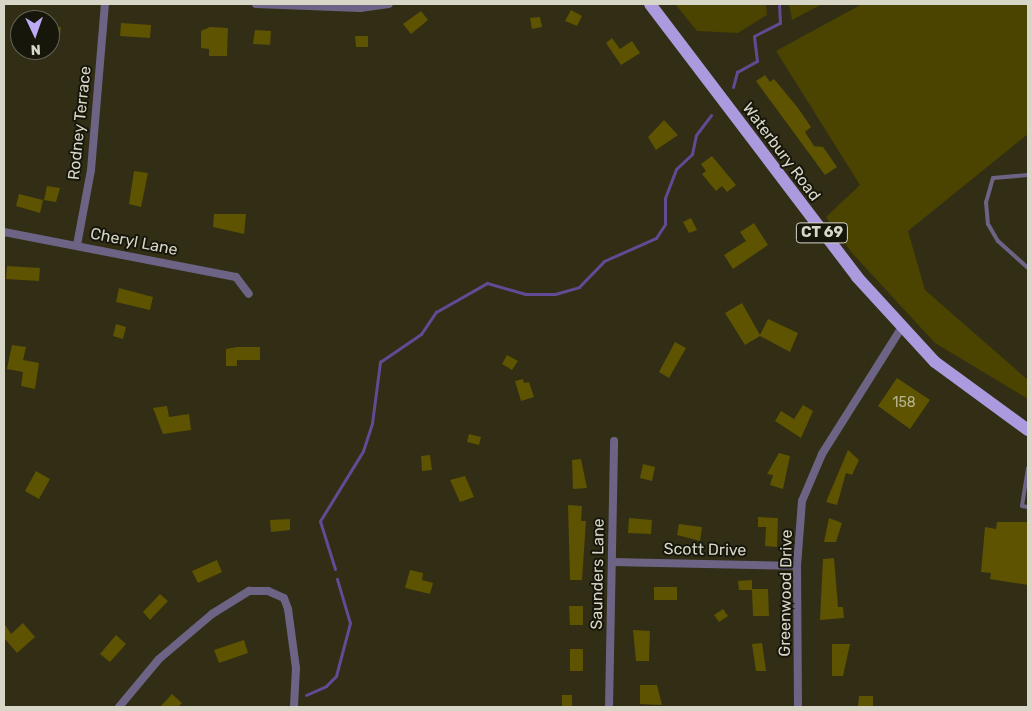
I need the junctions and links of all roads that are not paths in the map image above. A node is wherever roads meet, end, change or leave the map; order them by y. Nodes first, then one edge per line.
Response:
1 (105, 4) edge
2 (256, 4) edge
3 (389, 4) edge
4 (650, 4) edge
5 (1028, 175) edge
6 (4, 232) edge
7 (77, 245) junction
8 (1028, 268) edge
9 (249, 294) dead end
10 (902, 327) junction
11 (1028, 430) edge
12 (614, 442) dead end
13 (1028, 468) edge
14 (1028, 507) edge
15 (612, 562) junction
16 (797, 566) junction
17 (119, 707) edge
18 (294, 707) edge
19 (610, 707) edge
20 (798, 707) edge

1 - 7 street, Rodney Terrace
2 - 3 street
4 - 10 main road, Waterbury Road / CT 69
5 - 8 lane
6 - 7 street, Cheryl Lane
7 - 9 street, Cheryl Lane
10 - 11 main road, Waterbury Road / CT 69
10 - 16 street, Greenwood Drive
12 - 15 street, Saunders Lane
13 - 14 lane
15 - 16 street, Scott Drive
15 - 19 street, Saunders Lane
16 - 20 street, Greenwood Drive
17 - 18 street

